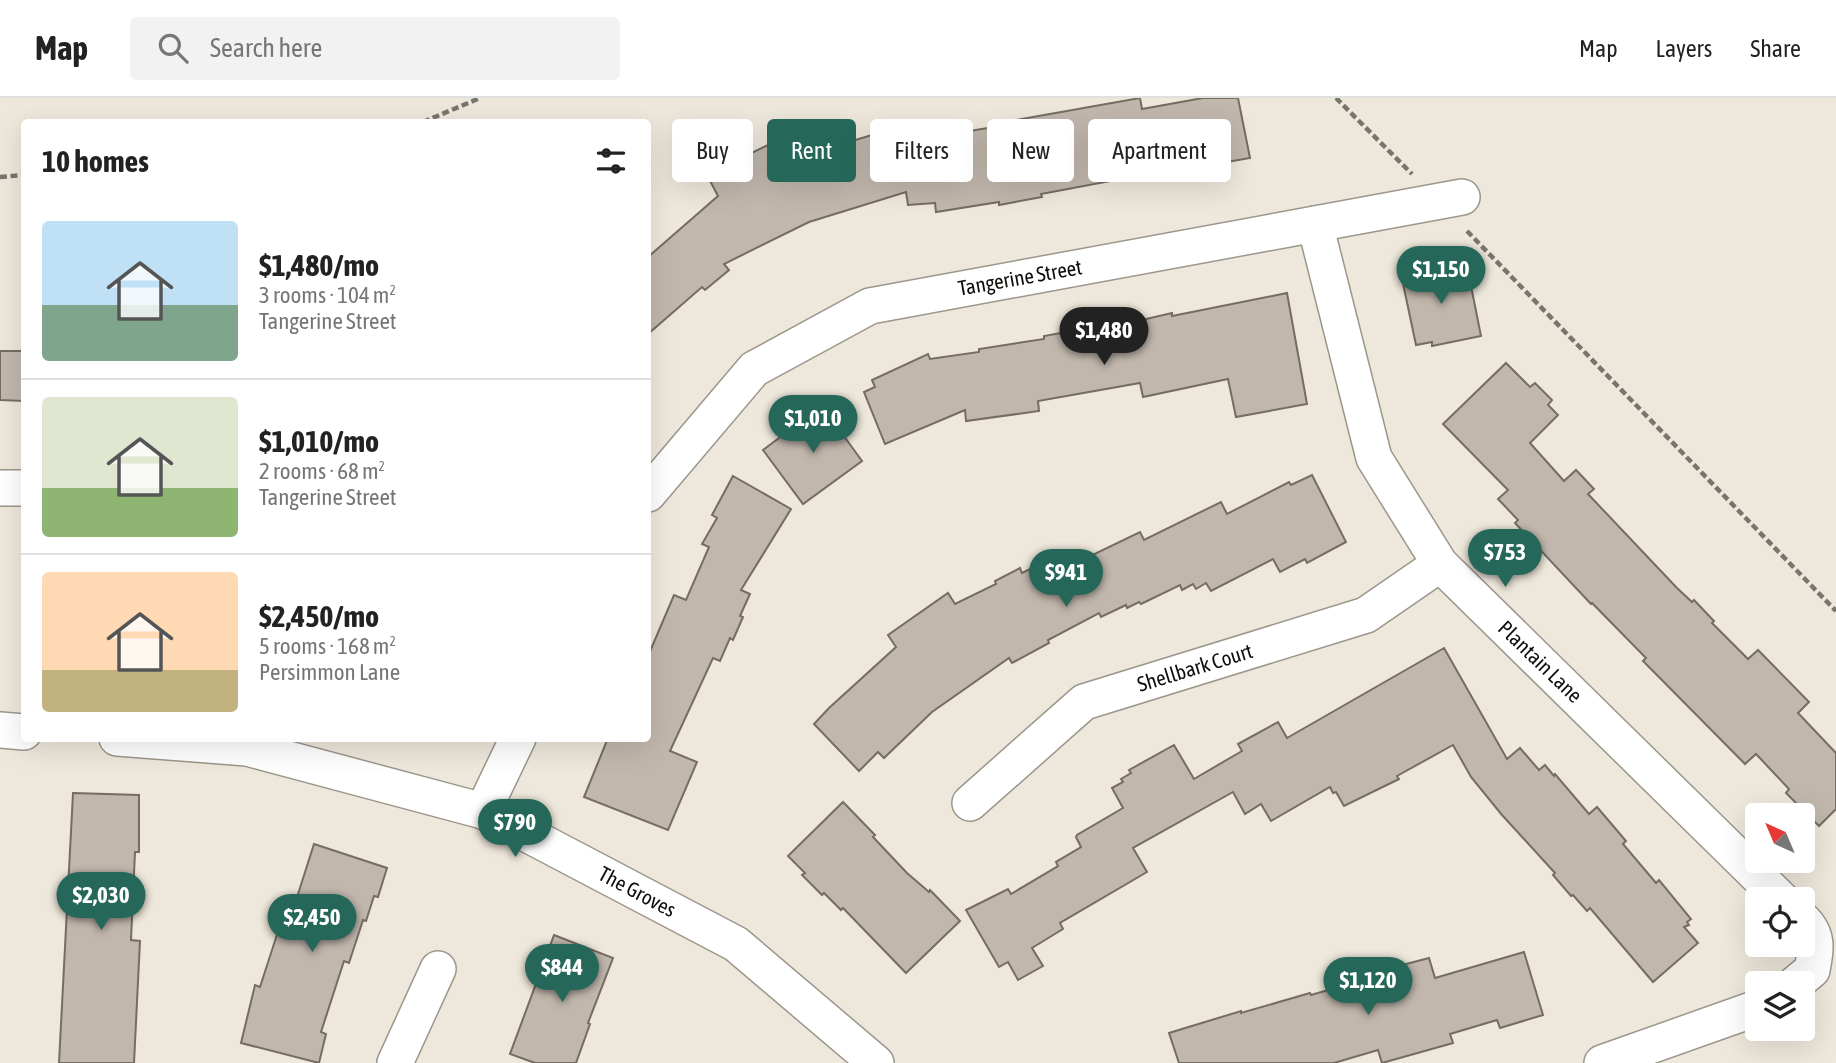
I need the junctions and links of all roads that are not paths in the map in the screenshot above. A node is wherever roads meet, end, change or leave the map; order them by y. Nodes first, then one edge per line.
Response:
1 (1450, 200) road end
2 (1315, 224) junction
3 (0, 488) edge
4 (21, 488) edge
5 (651, 490) edge
6 (1440, 564) junction
7 (0, 730) edge
8 (21, 732) edge
9 (169, 742) edge
10 (517, 742) edge
11 (970, 803) dead end
12 (483, 811) junction
13 (1769, 887) edge
14 (438, 969) dead end
15 (1745, 1011) edge
16 (395, 1063) edge
17 (876, 1063) edge
18 (1602, 1063) edge

1 - 2 street, Tangerine Street
2 - 5 street, Tangerine Street
2 - 6 street, Plantain Lane
3 - 4 street
6 - 11 street, Shellbark Court
6 - 13 street, Plantain Lane
7 - 8 street
9 - 12 street, The Groves
10 - 12 street
12 - 17 street, The Groves
14 - 16 street
15 - 18 street

